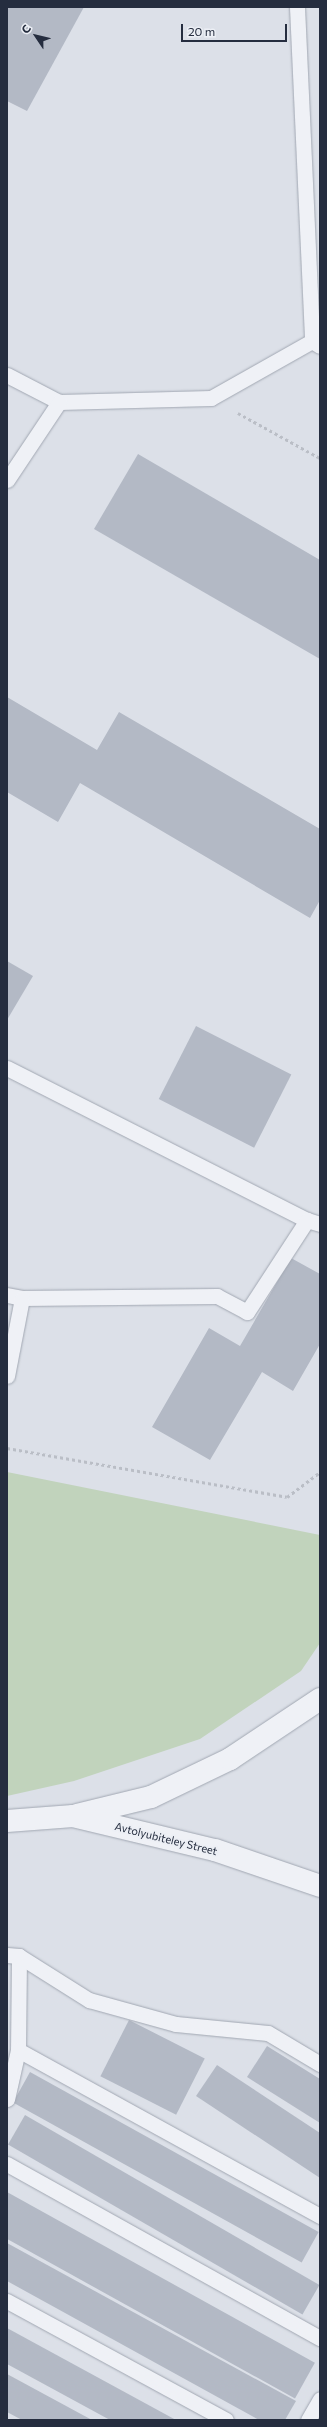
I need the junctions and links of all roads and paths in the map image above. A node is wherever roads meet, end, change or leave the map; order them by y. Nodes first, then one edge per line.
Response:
1 (297, 7) edge
2 (320, 328) edge
3 (316, 343) edge
4 (7, 375) edge
5 (211, 398) junction
6 (59, 402) junction
7 (320, 458) edge
8 (7, 480) edge
9 (7, 1068) edge
10 (314, 1222) edge
11 (7, 1295) edge
12 (22, 1298) junction
13 (7, 1376) edge
14 (7, 1448) edge
15 (320, 1472) edge
16 (320, 1699) edge
17 (74, 1816) junction
18 (7, 1821) edge
19 (320, 1886) edge
20 (13, 1956) edge
21 (18, 2050) junction
22 (320, 2064) edge
23 (7, 2099) edge
24 (7, 2164) edge
25 (320, 2216) edge
26 (7, 2301) edge
27 (320, 2338) edge
28 (320, 2399) edge
29 (226, 2420) edge
30 (308, 2420) edge

1 - 3 lane
2 - 3 lane
3 - 5 lane
4 - 6 lane
5 - 6 lane
5 - 7 path
6 - 8 lane
9 - 10 lane
10 - 12 lane
11 - 12 lane
12 - 13 lane
14 - 15 path
16 - 17 street
17 - 18 street, Avtolyubiteley Street
17 - 19 street, Avtolyubiteley Street
20 - 21 lane
20 - 22 lane
21 - 23 lane
21 - 25 lane
24 - 27 lane
26 - 29 lane
28 - 30 lane

